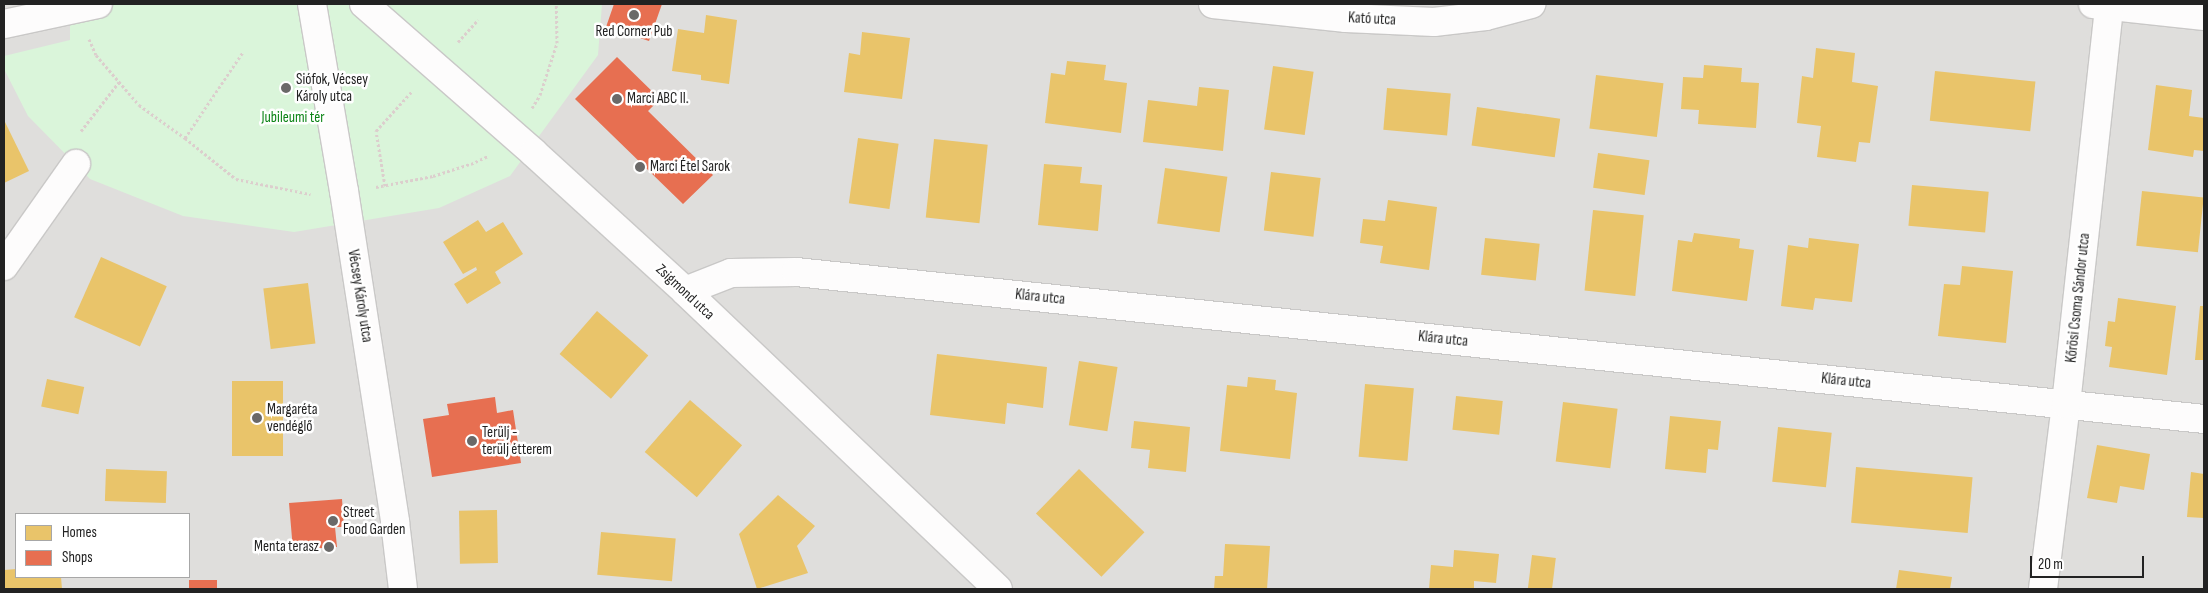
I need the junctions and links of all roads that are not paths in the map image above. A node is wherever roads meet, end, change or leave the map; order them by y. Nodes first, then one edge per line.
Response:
1 (98, 4) edge
2 (312, 4) edge
3 (367, 4) edge
4 (1213, 4) edge
5 (1530, 4) edge
6 (2101, 5) edge
7 (2204, 16) edge
8 (4, 24) edge
9 (76, 164) dead end
10 (4, 266) edge
11 (685, 291) junction
12 (2066, 404) junction
13 (2204, 419) edge
14 (403, 589) edge
15 (998, 589) edge
16 (2043, 589) edge

1 - 8 street
2 - 14 street, Vécsey Károly utca
3 - 11 street, Zsigmond utca
4 - 5 street, Kató utca
6 - 7 street
6 - 12 street, Kőrösi Csoma Sándor utca
9 - 10 street
11 - 12 street, Klára utca
11 - 15 street, Zsigmond utca
12 - 13 street, Klára utca
12 - 16 street, Kőrösi Csoma Sándor utca

